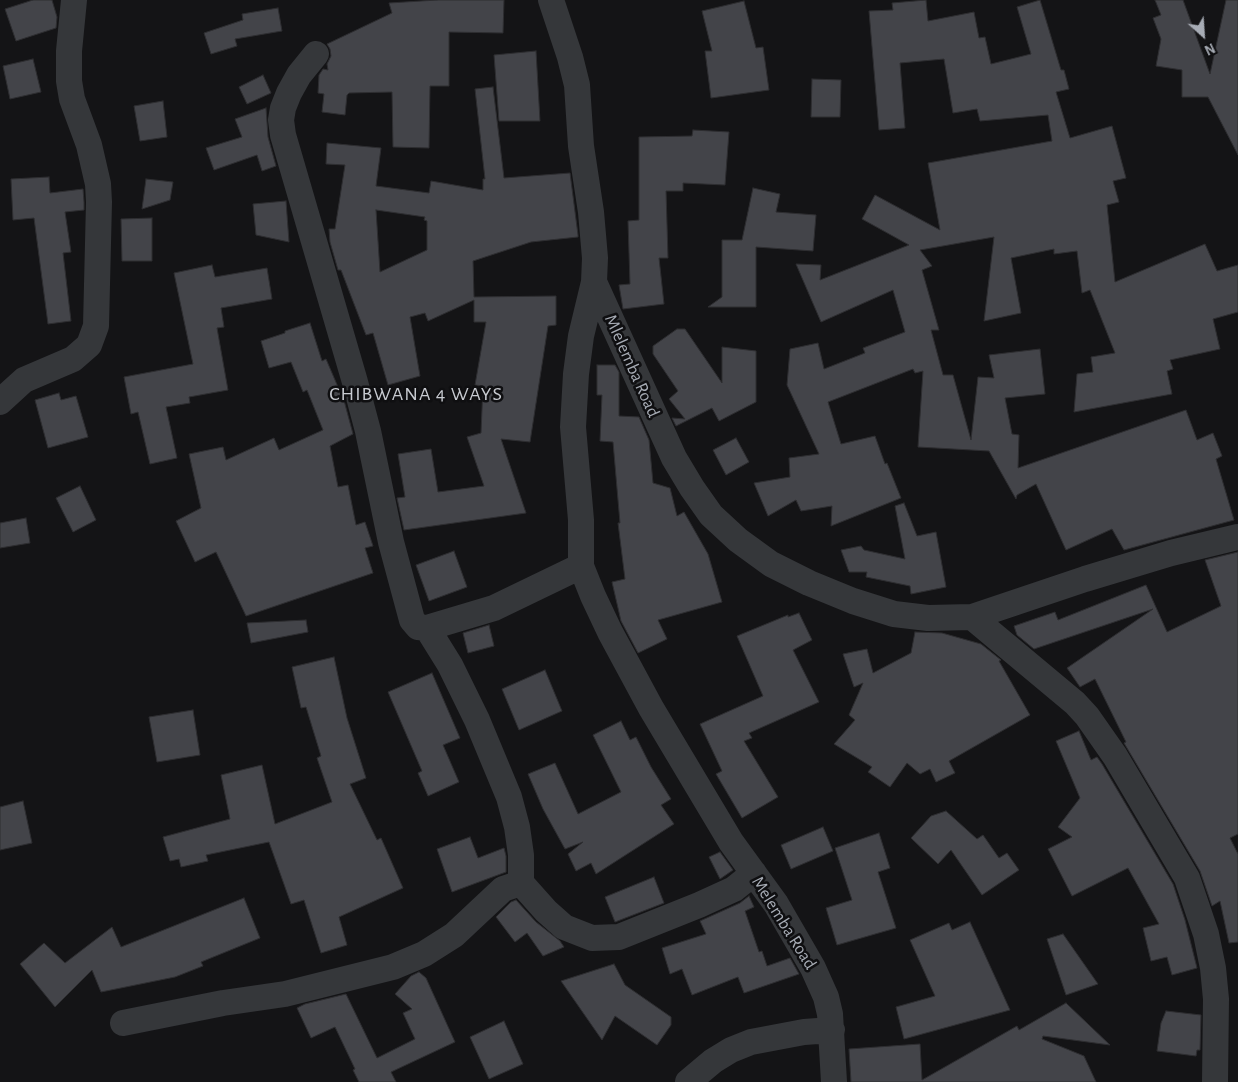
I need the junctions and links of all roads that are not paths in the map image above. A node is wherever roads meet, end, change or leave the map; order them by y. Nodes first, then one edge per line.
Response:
1 (74, 0) edge
2 (551, 0) edge
3 (316, 54) dead end
4 (594, 282) junction
5 (0, 402) edge
6 (1238, 537) edge
7 (581, 566) junction
8 (972, 617) junction
9 (427, 628) junction
10 (754, 874) junction
11 (521, 882) junction
12 (123, 1023) dead end
13 (832, 1030) junction
14 (688, 1082) edge
15 (834, 1082) edge
16 (1215, 1082) edge

1 - 5 street
2 - 4 street, Mlelemba Road
3 - 9 street
4 - 7 street
4 - 8 street, Mlelemba Road
6 - 8 street, Mlelemba Road
7 - 9 street
7 - 10 street, Melemba Road
8 - 16 street
9 - 11 street
10 - 11 street
10 - 13 street, Melemba Road
11 - 12 street
13 - 14 street
13 - 15 street, Melemba Road

